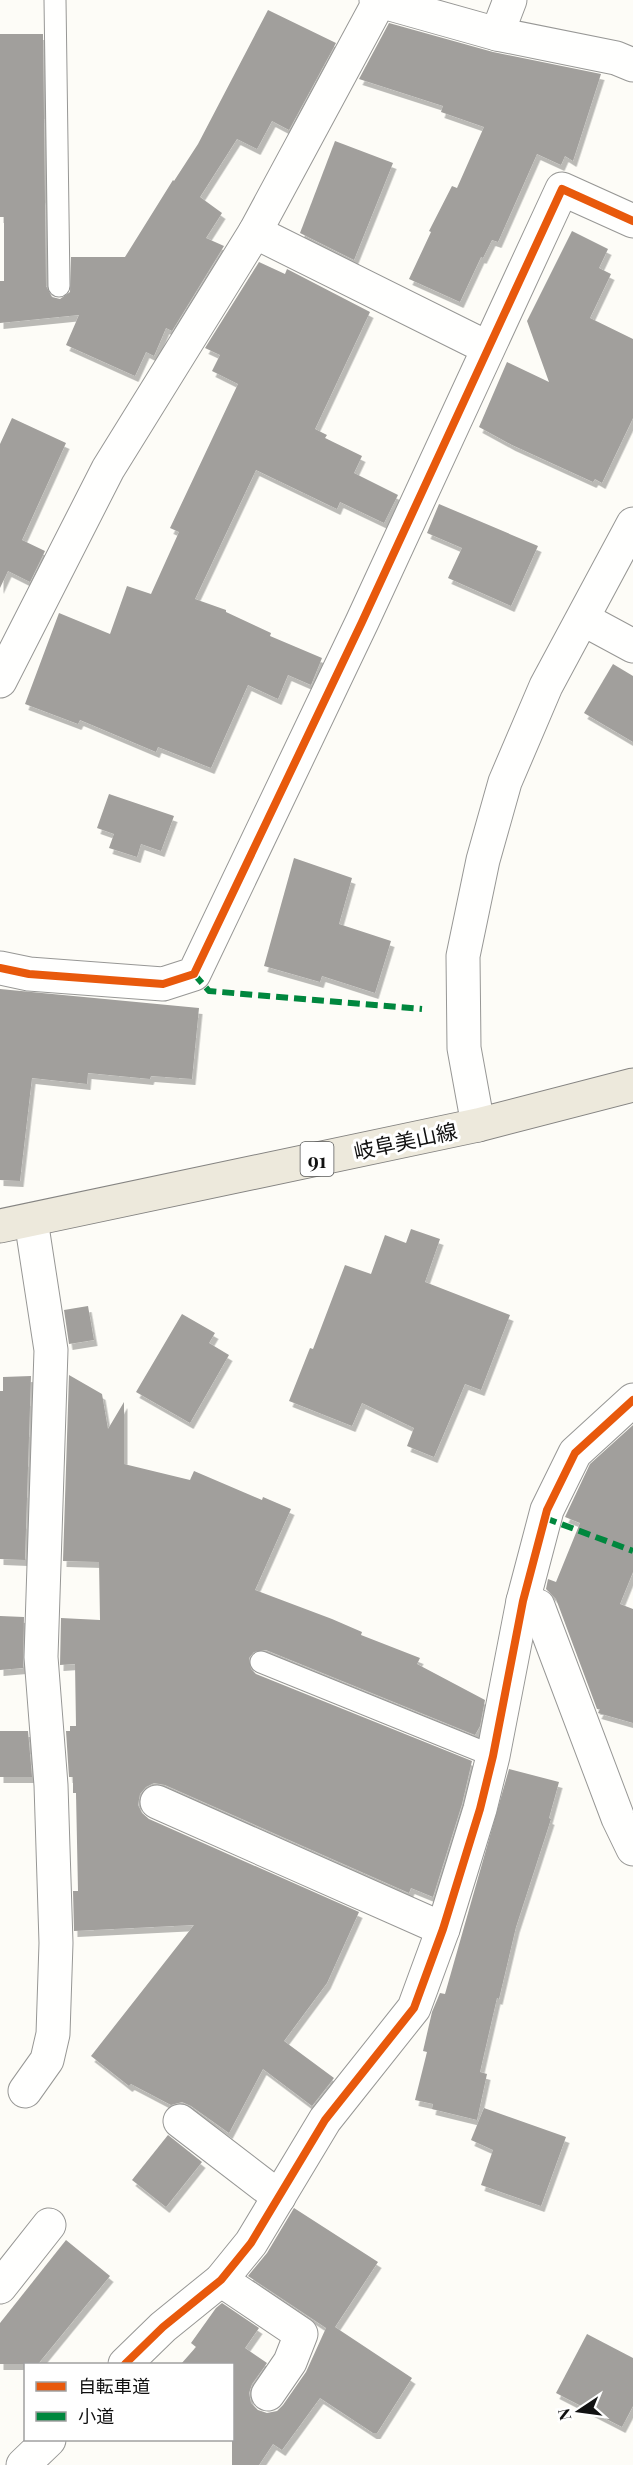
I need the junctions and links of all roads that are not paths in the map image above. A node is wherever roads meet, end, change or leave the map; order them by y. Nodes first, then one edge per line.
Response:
1 (55, 0) edge
2 (510, 0) edge
3 (377, 1) edge
4 (497, 34) junction
5 (633, 66) edge
6 (633, 221) edge
7 (255, 232) junction
8 (59, 286) dead end
9 (488, 348) junction
10 (633, 524) edge
11 (584, 619) junction
12 (633, 646) edge
13 (0, 681) edge
14 (0, 968) edge
15 (633, 1085) edge
16 (478, 1125) junction
17 (16, 1223) edge
18 (633, 1400) edge
19 (524, 1601) junction
20 (261, 1662) dead end
21 (493, 1756) junction
22 (157, 1803) dead end
23 (633, 1849) edge
24 (443, 1929) junction
25 (25, 2091) dead end
26 (180, 2121) dead end
27 (279, 2197) junction
28 (50, 2224) dead end
29 (221, 2280) junction
30 (0, 2287) edge
31 (126, 2363) edge
32 (268, 2394) dead end
33 (47, 2441) edge
34 (23, 2465) edge

1 - 8 lane
2 - 4 street
3 - 4 street
3 - 7 street
4 - 5 street
6 - 9 street
7 - 9 street
7 - 13 street
9 - 14 street
10 - 11 street
11 - 12 street
11 - 16 street
15 - 16 main road, 岐阜美山線 / 91
16 - 17 main road, 岐阜美山線 / 91
17 - 25 street
18 - 19 street
19 - 21 street
19 - 23 street
20 - 21 lane
21 - 24 street
22 - 24 street
24 - 27 street
26 - 27 street
27 - 29 street
28 - 30 street
29 - 31 street
29 - 32 street
33 - 34 street

